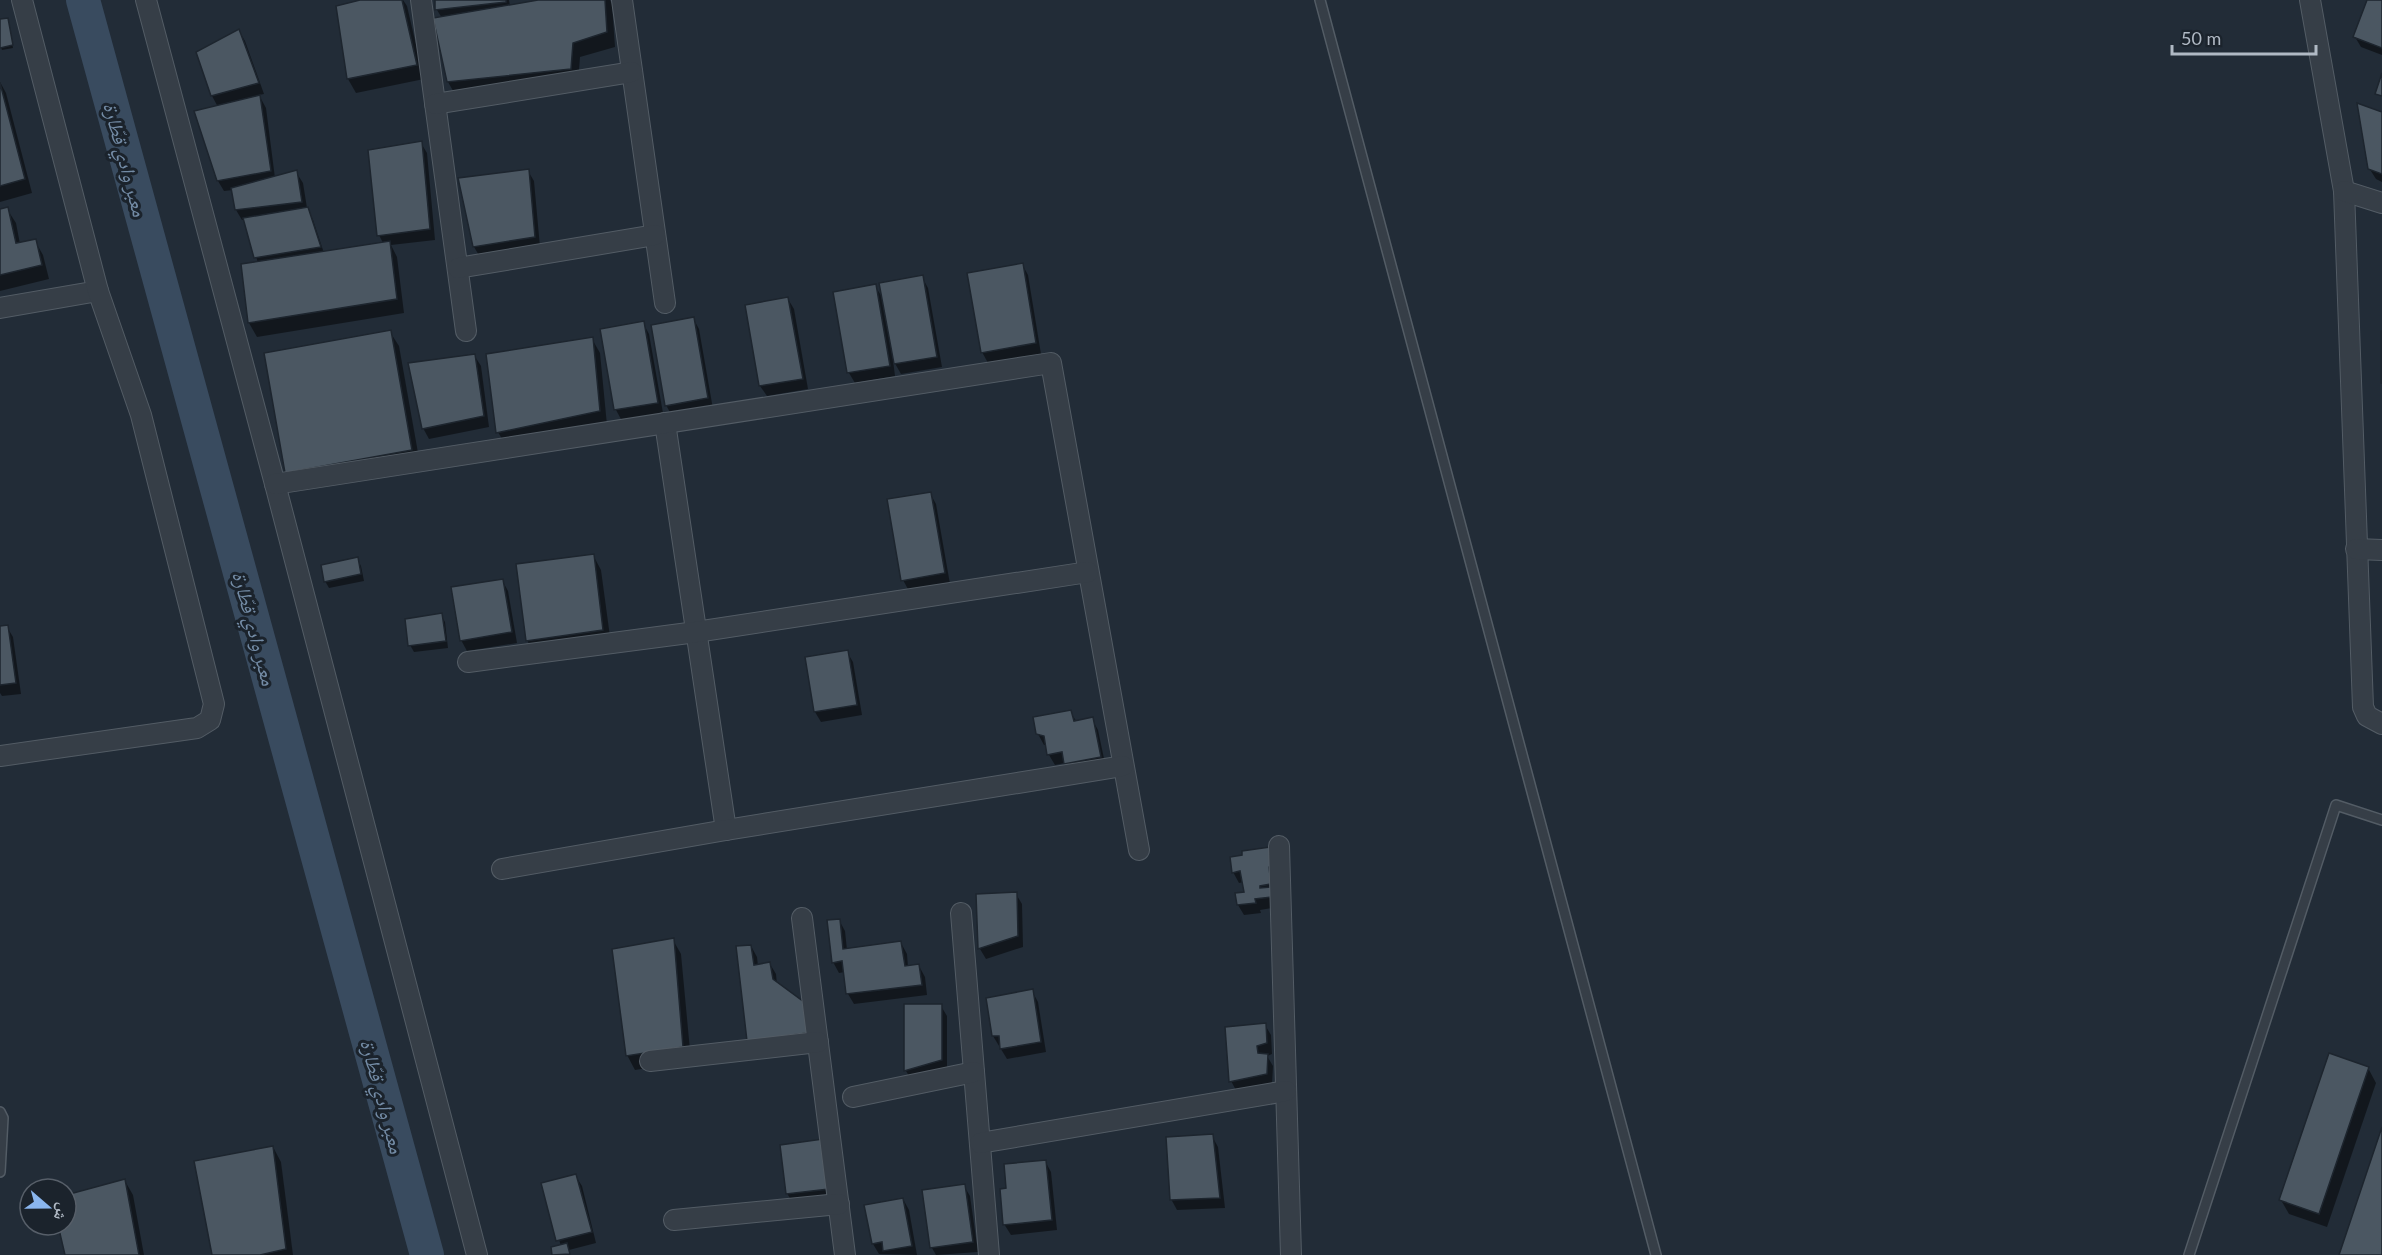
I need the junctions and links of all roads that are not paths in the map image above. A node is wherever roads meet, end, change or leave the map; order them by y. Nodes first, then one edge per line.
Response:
1 (22, 0) edge
2 (146, 0) edge
3 (421, 0) edge
4 (622, 0) edge
5 (1320, 0) edge
6 (2310, 0) edge
7 (632, 72) junction
8 (435, 104) junction
9 (2344, 191) junction
10 (2382, 203) edge
11 (655, 235) junction
12 (458, 268) junction
13 (99, 291) junction
14 (665, 303) dead end
15 (0, 308) edge
16 (466, 331) dead end
17 (664, 423) junction
18 (275, 484) junction
19 (2356, 549) junction
20 (2382, 550) edge
21 (1088, 572) junction
22 (696, 632) junction
23 (468, 662) dead end
24 (2382, 724) edge
25 (0, 756) edge
26 (1123, 766) junction
27 (2382, 820) edge
28 (726, 830) junction
29 (1279, 846) dead end
30 (1139, 850) dead end
31 (502, 869) dead end
32 (961, 913) dead end
33 (802, 918) dead end
34 (818, 1042) junction
35 (650, 1061) dead end
36 (974, 1072) junction
37 (1286, 1091) junction
38 (853, 1097) dead end
39 (0, 1112) edge
40 (980, 1143) junction
41 (0, 1172) edge
42 (838, 1204) junction
43 (674, 1220) dead end
44 (477, 1255) edge
45 (845, 1255) edge
46 (989, 1255) edge
47 (1291, 1255) edge
48 (1656, 1255) edge
49 (2189, 1255) edge

1 - 13 street
2 - 18 street
3 - 8 street
4 - 7 street
5 - 48 lane
6 - 9 street
7 - 8 street
7 - 11 street
8 - 12 street
9 - 10 street
9 - 19 street
11 - 12 street
11 - 14 street
12 - 16 street
13 - 15 street
13 - 25 street
17 - 18 street
17 - 21 street
17 - 22 street
18 - 44 street
19 - 20 street
19 - 24 street
21 - 22 street
21 - 26 street
22 - 23 street
22 - 28 street
26 - 28 street
26 - 30 street
27 - 49 lane
28 - 31 street
29 - 37 street
32 - 36 street
33 - 34 street
34 - 35 street
34 - 42 street
36 - 38 street
36 - 40 street
37 - 40 street
37 - 47 street
39 - 41 lane
40 - 46 street
42 - 43 street
42 - 45 street

